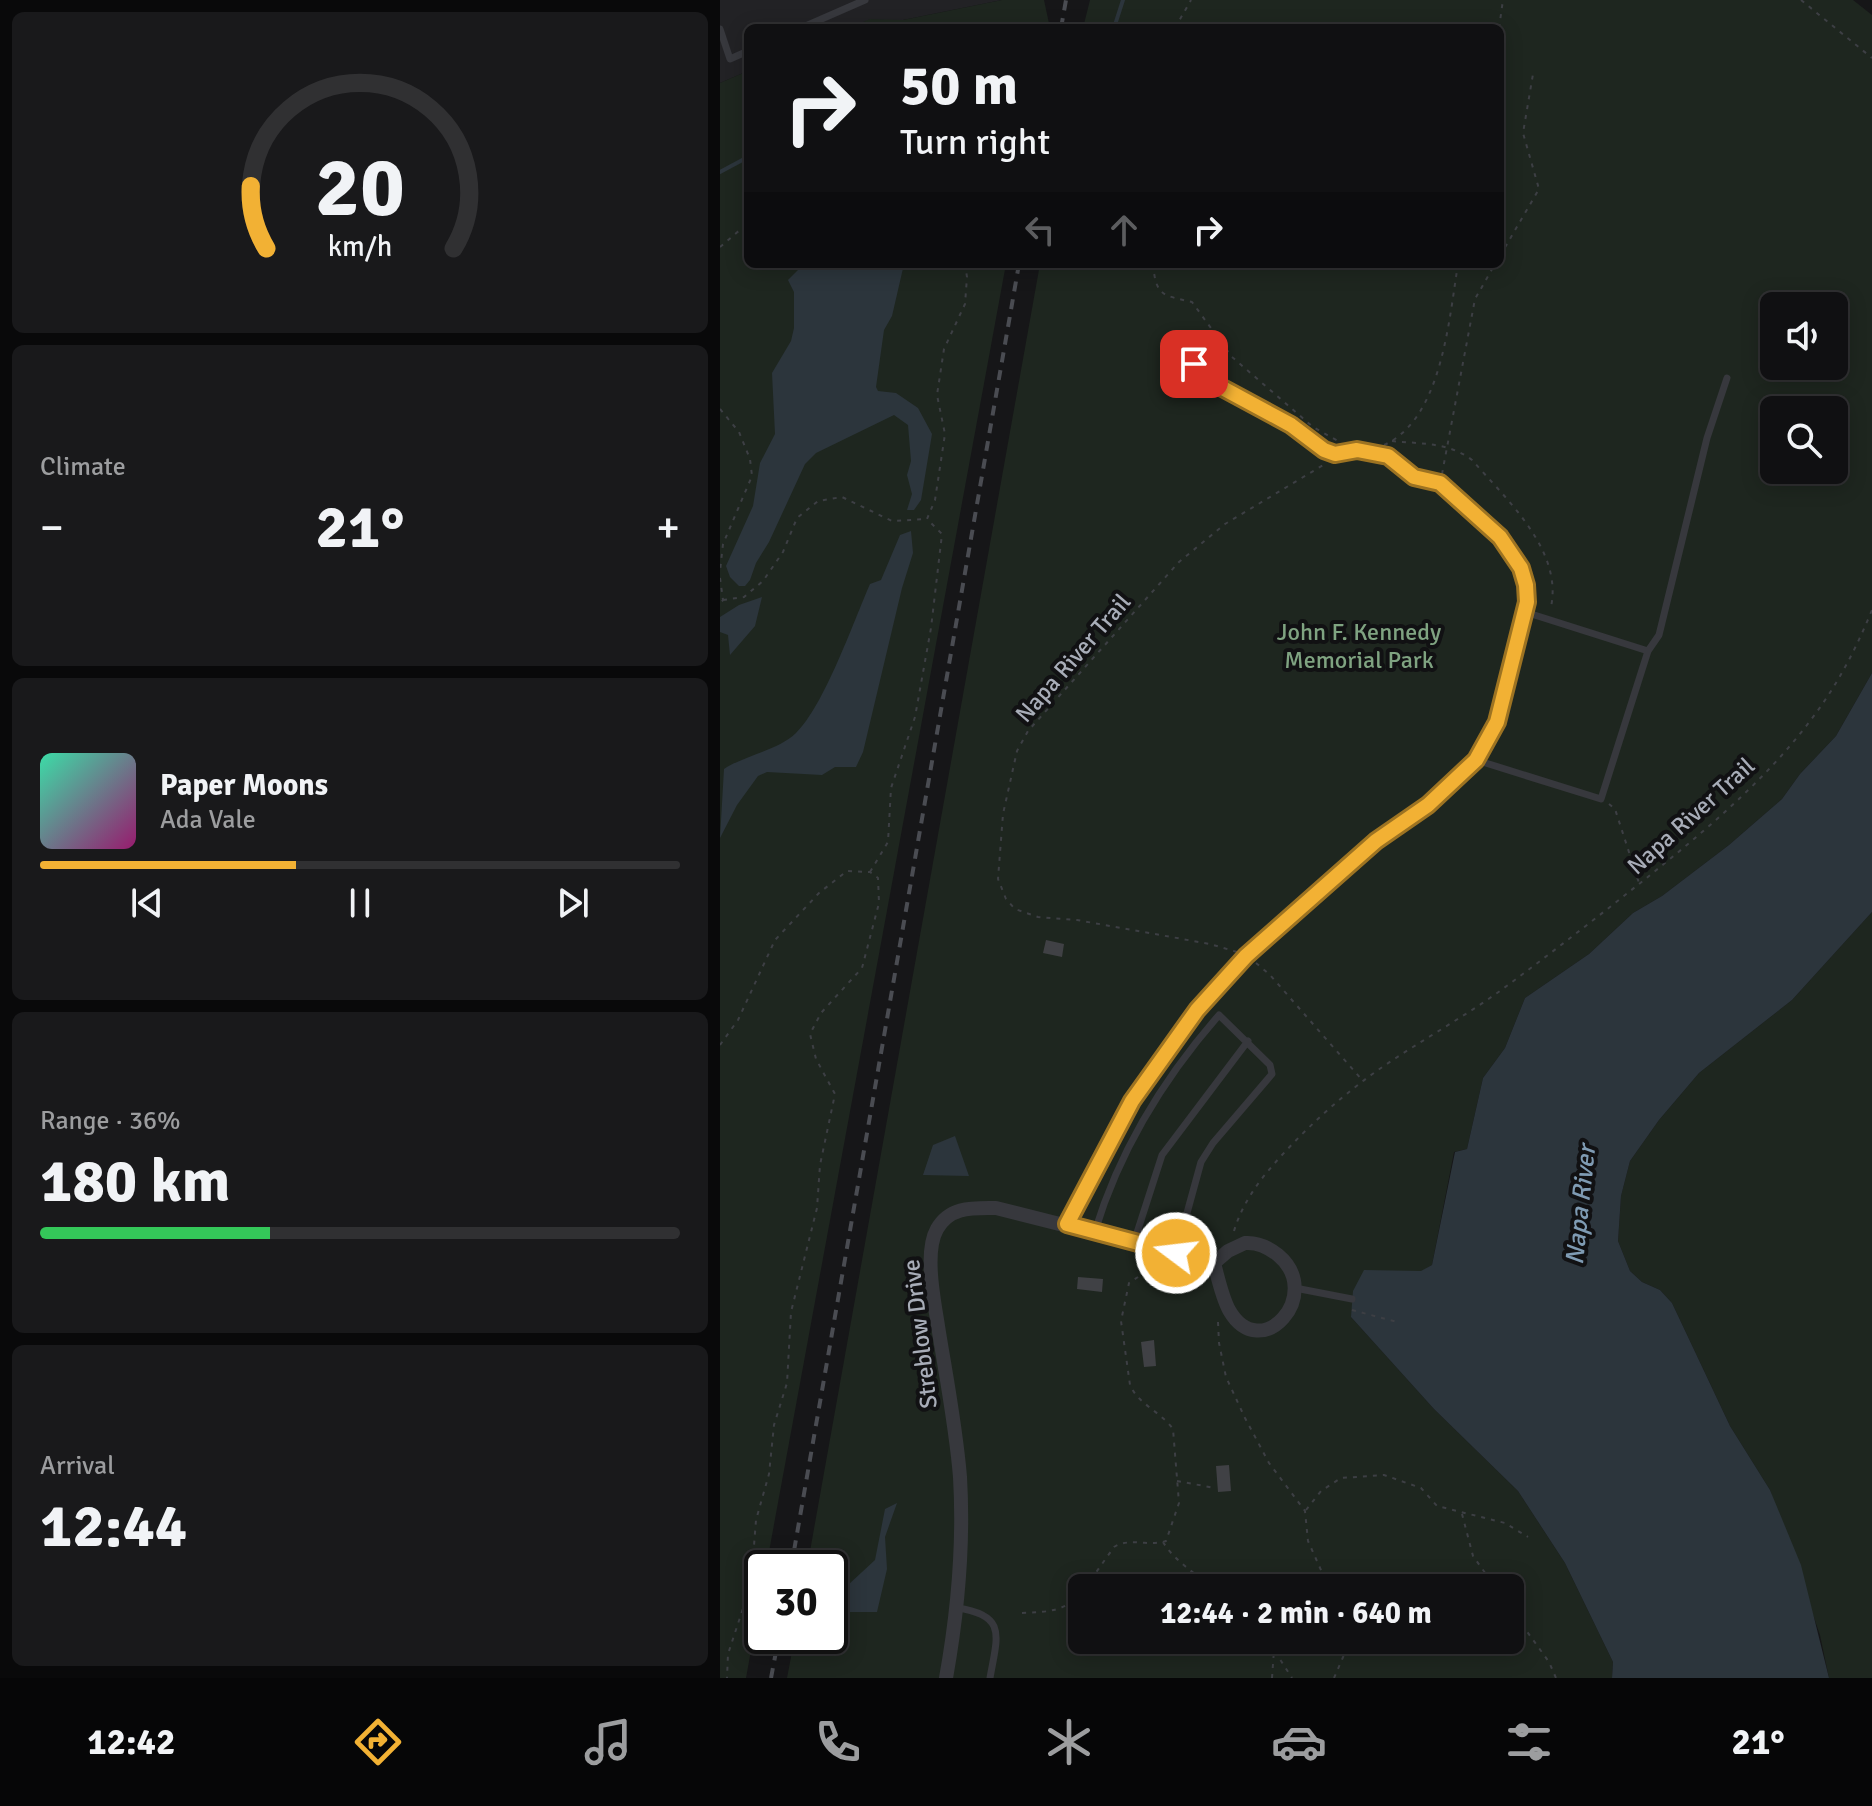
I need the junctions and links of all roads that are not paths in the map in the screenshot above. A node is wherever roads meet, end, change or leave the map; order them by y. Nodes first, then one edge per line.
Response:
1 (865, 0) edge
2 (810, 24) edge
3 (720, 29) edge
4 (744, 53) edge
5 (1184, 349) dead end
6 (1727, 378) dead end
7 (1525, 612) junction
8 (1648, 651) junction
9 (1476, 760) junction
10 (1248, 1041) junction
11 (1067, 1224) junction
12 (1095, 1231) junction
13 (1134, 1242) junction
14 (1176, 1253) junction
15 (1214, 1263) junction
16 (1295, 1288) junction
17 (1352, 1299) dead end
18 (957, 1608) junction
19 (946, 1678) edge
20 (990, 1678) edge

1 - 2 lane
3 - 4 lane
5 - 7 lane
6 - 8 lane
7 - 8 lane
7 - 9 lane
8 - 9 lane
9 - 11 lane
10 - 12 lane
10 - 13 lane
10 - 14 lane
11 - 12 street, Streblow Drive
11 - 18 street, Streblow Drive
12 - 13 street, Streblow Drive
13 - 14 street, Streblow Drive
14 - 15 street, Streblow Drive
15 - 16 street
15 - 16 street
16 - 17 lane
18 - 19 street, Streblow Drive
18 - 20 lane

